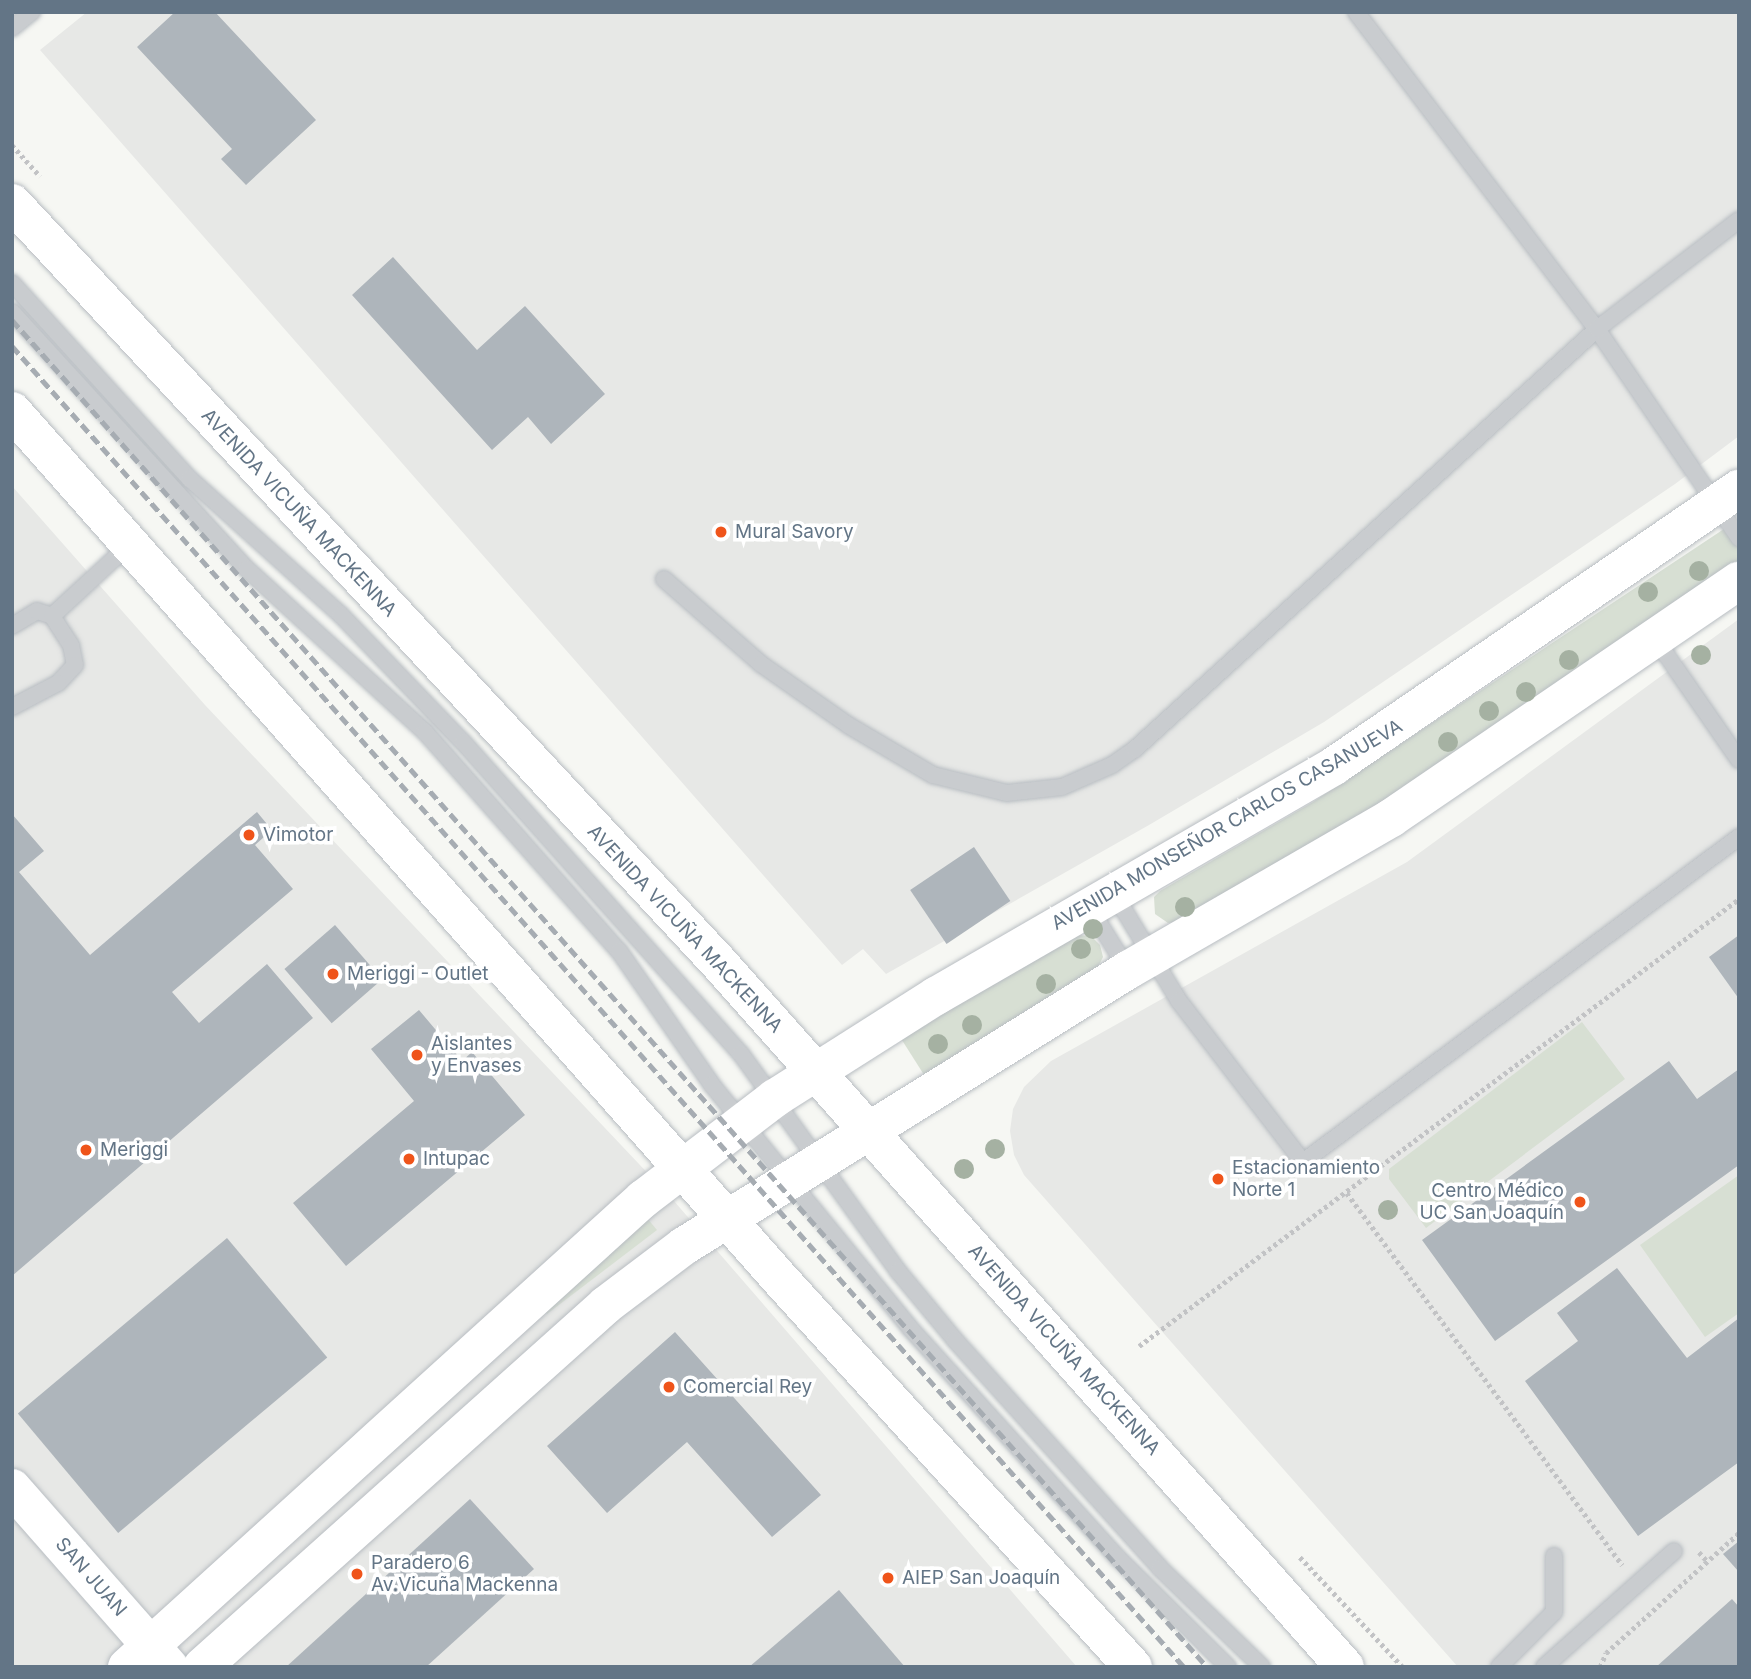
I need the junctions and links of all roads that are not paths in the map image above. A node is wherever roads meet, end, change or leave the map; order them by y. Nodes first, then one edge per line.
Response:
1 (32, 12) edge
2 (1356, 12) edge
3 (12, 27) edge
4 (12, 203) edge
5 (1739, 220) edge
6 (12, 273) edge
7 (12, 283) edge
8 (30, 303) junction
9 (12, 312) edge
10 (1597, 329) junction
11 (12, 411) edge
12 (1728, 497) edge
13 (1739, 538) edge
14 (130, 544) junction
15 (664, 579) dead end
16 (1739, 581) edge
17 (52, 616) junction
18 (12, 626) edge
19 (1656, 640) junction
20 (12, 707) edge
21 (1739, 760) edge
22 (1739, 837) edge
23 (1100, 899) junction
24 (1140, 964) junction
25 (816, 1070) junction
26 (775, 1098) junction
27 (742, 1124) junction
28 (871, 1132) junction
29 (822, 1162) junction
30 (684, 1168) junction
31 (788, 1182) junction
32 (727, 1219) junction
33 (12, 1488) edge
34 (1674, 1551) dead end
35 (1554, 1556) dead end
36 (149, 1660) edge
37 (1545, 1666) edge
38 (202, 1667) edge
39 (1133, 1667) edge
40 (1228, 1667) edge
41 (1262, 1667) edge
42 (1345, 1667) edge
43 (1499, 1667) edge

1 - 3 lane
2 - 10 lane
4 - 25 main road, AVENIDA VICUÑA MACKENNA
5 - 10 lane
6 - 8 lane
7 - 8 lane
8 - 26 lane
9 - 27 lane
10 - 12 lane
10 - 15 lane
11 - 14 main road
12 - 13 lane
12 - 23 main road, AVENIDA MONSEÑOR CARLOS CASANUEVA
14 - 17 lane
14 - 30 main road
16 - 19 main road
17 - 18 lane
17 - 20 lane
19 - 21 lane
19 - 24 main road
22 - 24 lane
23 - 24 lane
23 - 24 lane
23 - 25 main road, AVENIDA MONSEÑOR CARLOS CASANUEVA
24 - 28 main road
25 - 26 main road, AVENIDA MONSEÑOR CARLOS CASANUEVA
25 - 28 main road, AVENIDA VICUÑA MACKENNA
26 - 27 main road, AVENIDA MONSEÑOR CARLOS CASANUEVA
26 - 29 lane
27 - 30 main road, AVENIDA MONSEÑOR CARLOS CASANUEVA
27 - 31 lane
28 - 29 main road
28 - 42 main road, AVENIDA VICUÑA MACKENNA
29 - 31 main road
29 - 41 lane
30 - 32 main road
30 - 36 main road, AVENIDA MONSEÑOR CARLOS CASANUEVA
31 - 32 main road
31 - 40 lane
32 - 38 main road
32 - 39 main road
33 - 36 main road, SAN JUAN
34 - 37 lane
35 - 43 lane

